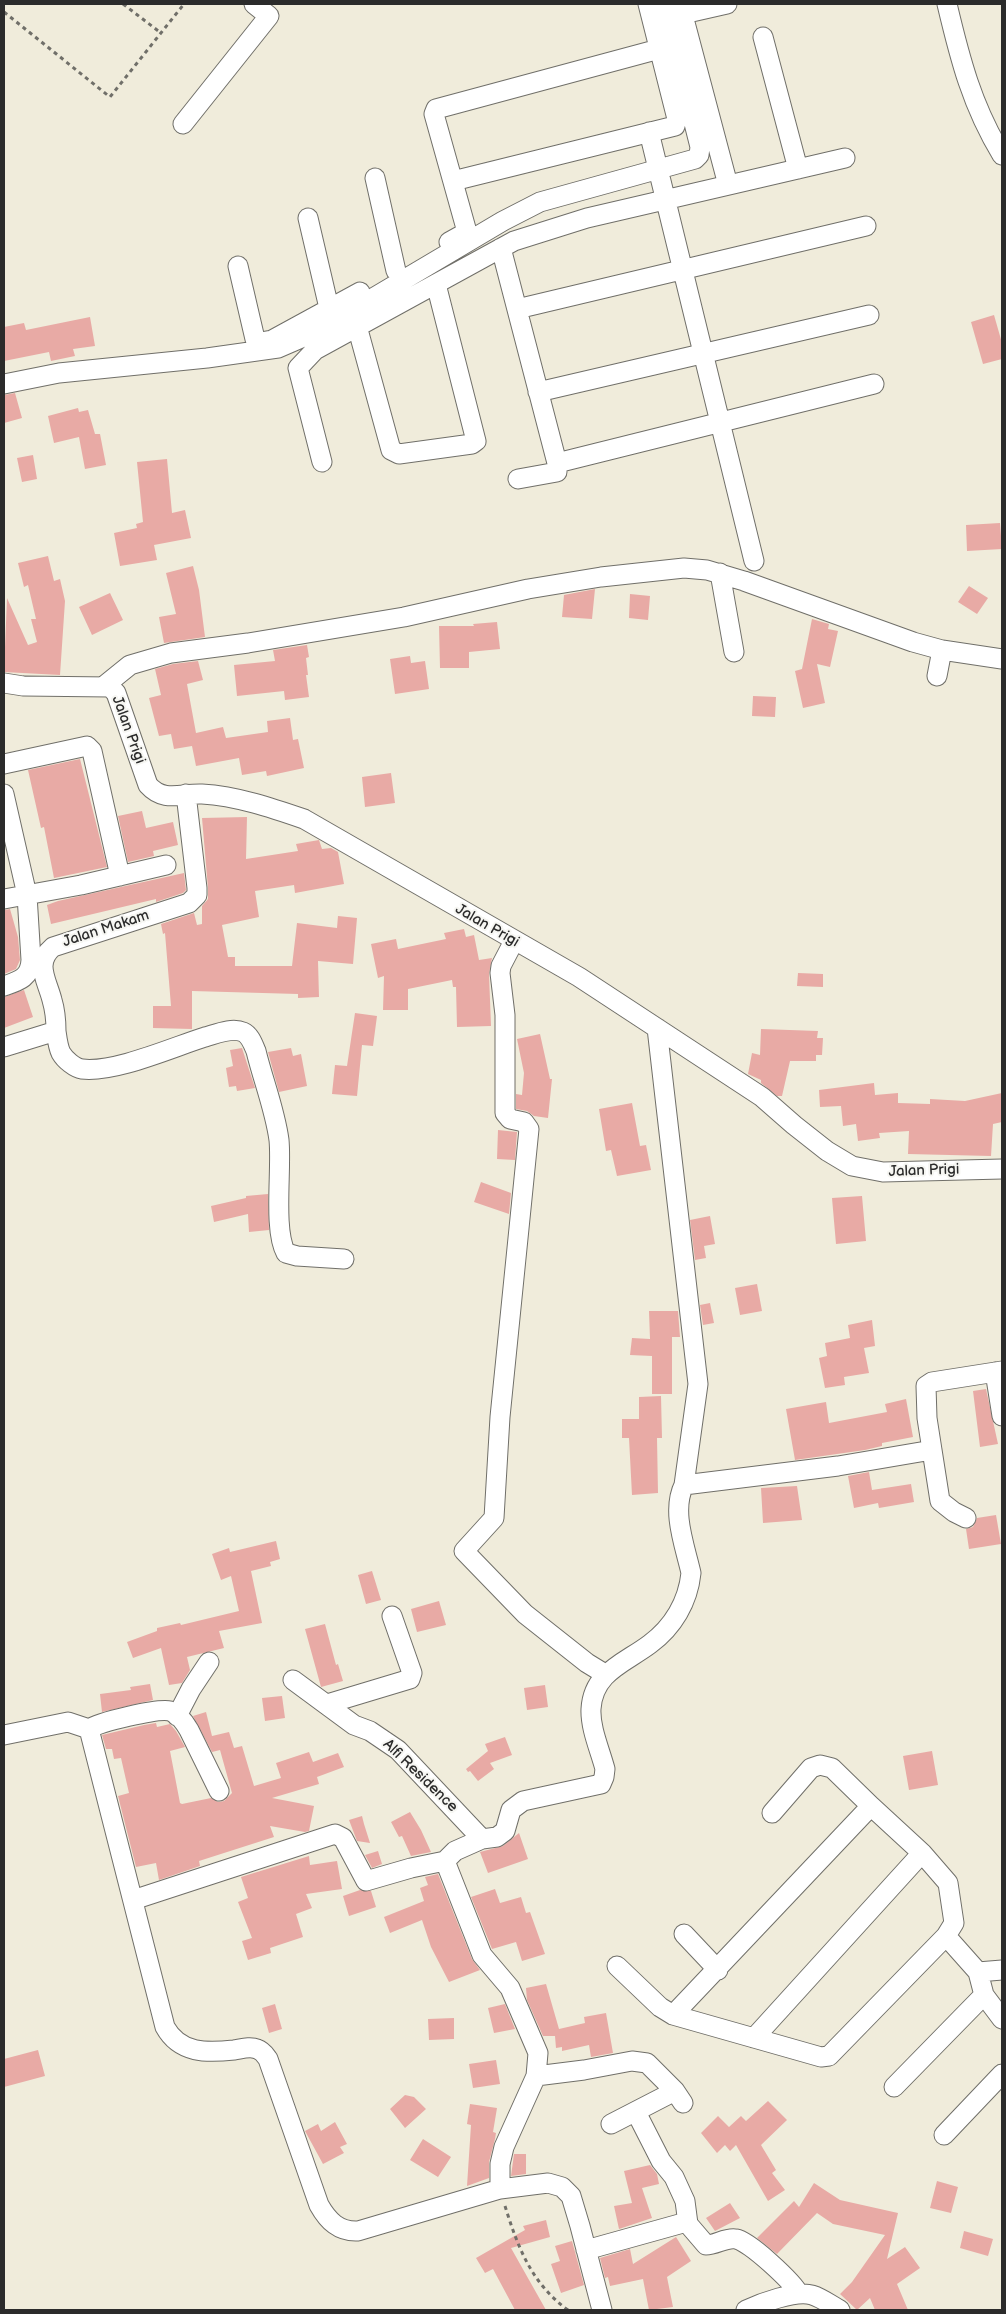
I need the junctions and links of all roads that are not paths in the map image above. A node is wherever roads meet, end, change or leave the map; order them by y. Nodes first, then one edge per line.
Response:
1 (254, 4) edge
2 (648, 4) edge
3 (664, 4) edge
4 (726, 4) edge
5 (947, 4) edge
6 (682, 9) edge
7 (763, 36) dead end
8 (659, 49) junction
9 (183, 124) dead end
10 (649, 132) junction
11 (1002, 155) edge
12 (845, 158) dead end
13 (798, 168) junction
14 (658, 169) junction
15 (375, 178) dead end
16 (453, 181) junction
17 (728, 185) junction
18 (666, 199) junction
19 (308, 218) dead end
20 (866, 226) dead end
21 (500, 248) junction
22 (238, 266) dead end
23 (683, 270) junction
24 (396, 272) junction
25 (436, 284) junction
26 (330, 308) junction
27 (517, 309) junction
28 (869, 315) dead end
29 (357, 326) junction
30 (703, 353) junction
31 (4, 384) edge
32 (874, 384) dead end
33 (538, 392) junction
34 (720, 422) junction
35 (322, 462) dead end
36 (557, 463) junction
37 (518, 479) dead end
38 (754, 561) dead end
39 (720, 573) junction
40 (942, 650) junction
41 (734, 652) dead end
42 (1002, 659) edge
43 (937, 676) dead end
44 (4, 683) edge
45 (104, 686) junction
46 (4, 764) edge
47 (4, 794) edge
48 (186, 794) junction
49 (166, 865) dead end
50 (120, 876) junction
51 (27, 895) junction
52 (4, 900) edge
53 (514, 941) junction
54 (4, 986) edge
55 (657, 1028) junction
56 (56, 1031) junction
57 (4, 1047) edge
58 (1002, 1169) edge
59 (344, 1259) dead end
60 (999, 1372) edge
61 (1002, 1416) edge
62 (932, 1450) junction
63 (684, 1485) junction
64 (966, 1518) dead end
65 (392, 1616) dead end
66 (209, 1662) dead end
67 (605, 1674) junction
68 (293, 1680) dead end
69 (328, 1704) junction
70 (178, 1716) junction
71 (89, 1728) junction
72 (4, 1735) edge
73 (219, 1790) dead end
74 (871, 1806) junction
75 (772, 1813) dead end
76 (482, 1839) junction
77 (922, 1853) junction
78 (445, 1862) junction
79 (133, 1900) junction
80 (684, 1934) dead end
81 (946, 1936) junction
82 (617, 1966) dead end
83 (718, 1970) junction
84 (1002, 1970) edge
85 (978, 1972) junction
86 (984, 1995) junction
87 (673, 2015) junction
88 (1002, 2019) edge
89 (754, 2038) junction
90 (1002, 2074) edge
91 (536, 2076) junction
92 (894, 2087) dead end
93 (636, 2112) junction
94 (611, 2124) dead end
95 (944, 2135) dead end
96 (500, 2188) junction
97 (688, 2224) junction
98 (586, 2250) junction
99 (799, 2294) junction
100 (602, 2310) edge
101 (746, 2310) edge
102 (840, 2310) edge

1 - 9 street
2 - 8 street
3 - 14 street
4 - 6 street
5 - 11 street
6 - 17 street
7 - 13 street
8 - 10 street
8 - 16 street
10 - 14 street
10 - 16 street
12 - 13 street
13 - 17 street
14 - 18 street
14 - 31 street
15 - 24 street
16 - 24 street
17 - 18 street
18 - 21 street
18 - 23 street
19 - 26 street
20 - 23 street
21 - 25 street
21 - 27 street
22 - 26 street
23 - 27 street
23 - 30 street
24 - 26 street
25 - 29 street
25 - 29 street
27 - 33 street
28 - 30 street
29 - 35 street
30 - 33 street
30 - 34 street
32 - 34 street
33 - 36 street
34 - 36 street
34 - 38 street
36 - 37 street
39 - 40 street
39 - 41 street
39 - 45 street
40 - 42 street
40 - 43 street
44 - 45 street, Jalan Prigi
45 - 48 street, Jalan Prigi
46 - 50 street
47 - 51 street
48 - 53 street, Jalan Prigi
48 - 56 street, Jalan Makam
49 - 50 street
50 - 51 street
51 - 52 street
51 - 54 street
53 - 55 street, Jalan Prigi
53 - 67 street
55 - 58 street, Jalan Prigi
55 - 63 street
56 - 57 street
56 - 59 street
60 - 61 street
60 - 62 street
62 - 63 street
62 - 64 street
63 - 67 street
65 - 69 street
66 - 70 street
67 - 76 street
68 - 69 street, Alfi Residence
69 - 76 street, Alfi Residence
70 - 71 street
70 - 73 street
71 - 72 street
71 - 79 street
74 - 75 street
74 - 77 street
74 - 83 street
76 - 78 street
77 - 81 street
77 - 89 street
78 - 79 street
78 - 91 street
79 - 96 street
80 - 83 street
81 - 85 street
81 - 89 street
82 - 87 street
83 - 87 street
84 - 85 street
85 - 86 street
86 - 88 street
86 - 92 street
87 - 89 street
90 - 95 street
91 - 93 street
91 - 96 street
93 - 94 street
93 - 97 street
96 - 98 street
97 - 98 street
97 - 99 street
98 - 100 street
99 - 101 street
99 - 102 street

